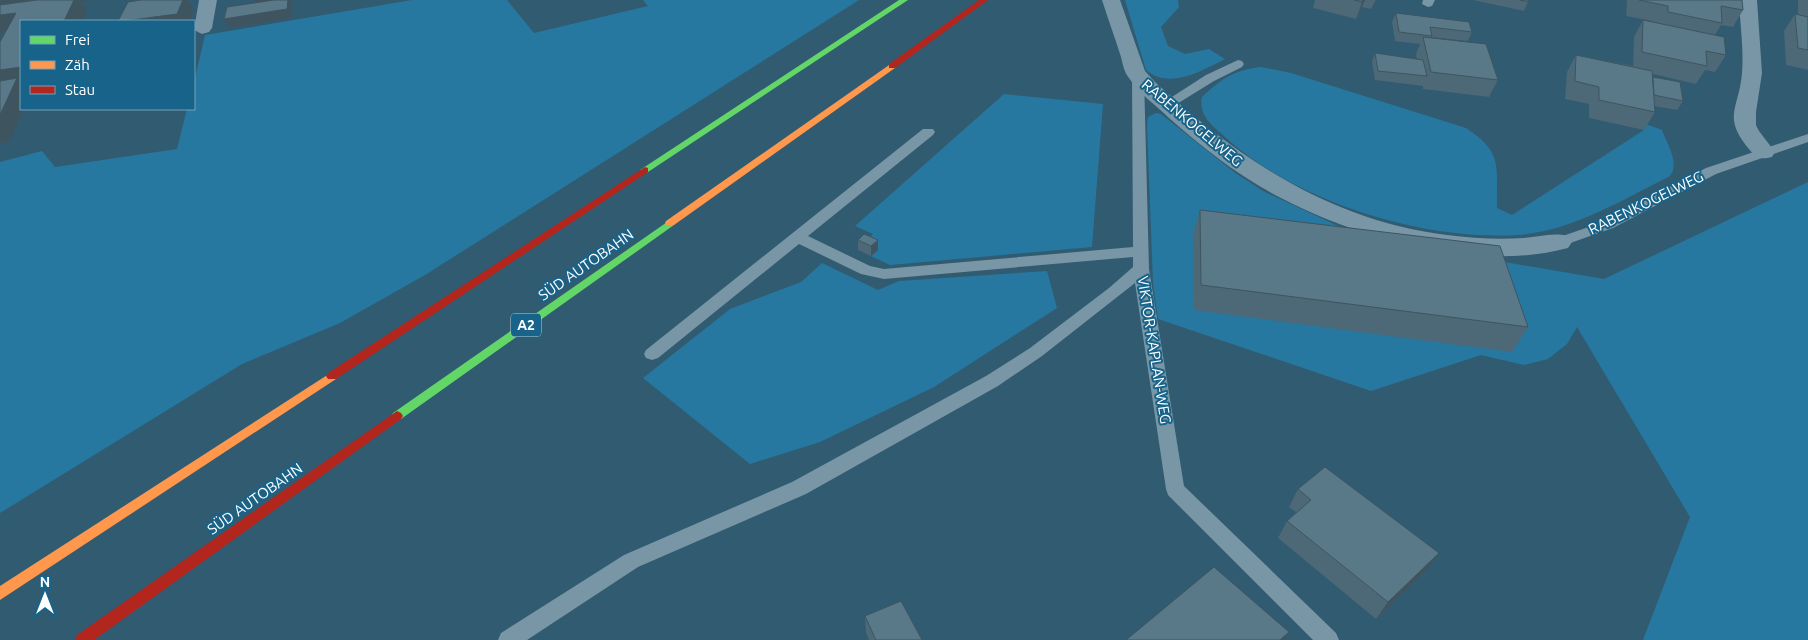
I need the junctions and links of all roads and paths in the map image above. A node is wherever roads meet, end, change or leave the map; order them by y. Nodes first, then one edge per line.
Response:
1 (208, 0) edge
2 (904, 0) edge
3 (984, 0) edge
4 (1111, 0) edge
5 (1748, 0) edge
6 (202, 28) dead end
7 (1238, 64) dead end
8 (1138, 77) junction
9 (1167, 104) junction
10 (928, 132) dead end
11 (1808, 138) edge
12 (1764, 152) junction
13 (797, 237) junction
14 (1559, 242) joint
15 (1141, 260) junction
16 (652, 354) dead end
17 (0, 594) edge
18 (82, 640) edge
19 (509, 640) edge
20 (1328, 640) edge

1 - 6 street
2 - 17 highway
3 - 18 highway, SÜD AUTOBAHN / A2
4 - 8 street, VIKTOR-KAPLAN-WEG
5 - 12 street
7 - 9 lane
8 - 9 street, RABENKOGELWEG
8 - 15 lane, VIKTOR-KAPLAN-WEG
9 - 14 street, RABENKOGELWEG
10 - 13 lane
11 - 12 lane, RABENKOGELWEG
12 - 14 lane, RABENKOGELWEG
13 - 15 lane
13 - 16 lane
15 - 19 lane
15 - 20 lane, VIKTOR-KAPLAN-WEG

